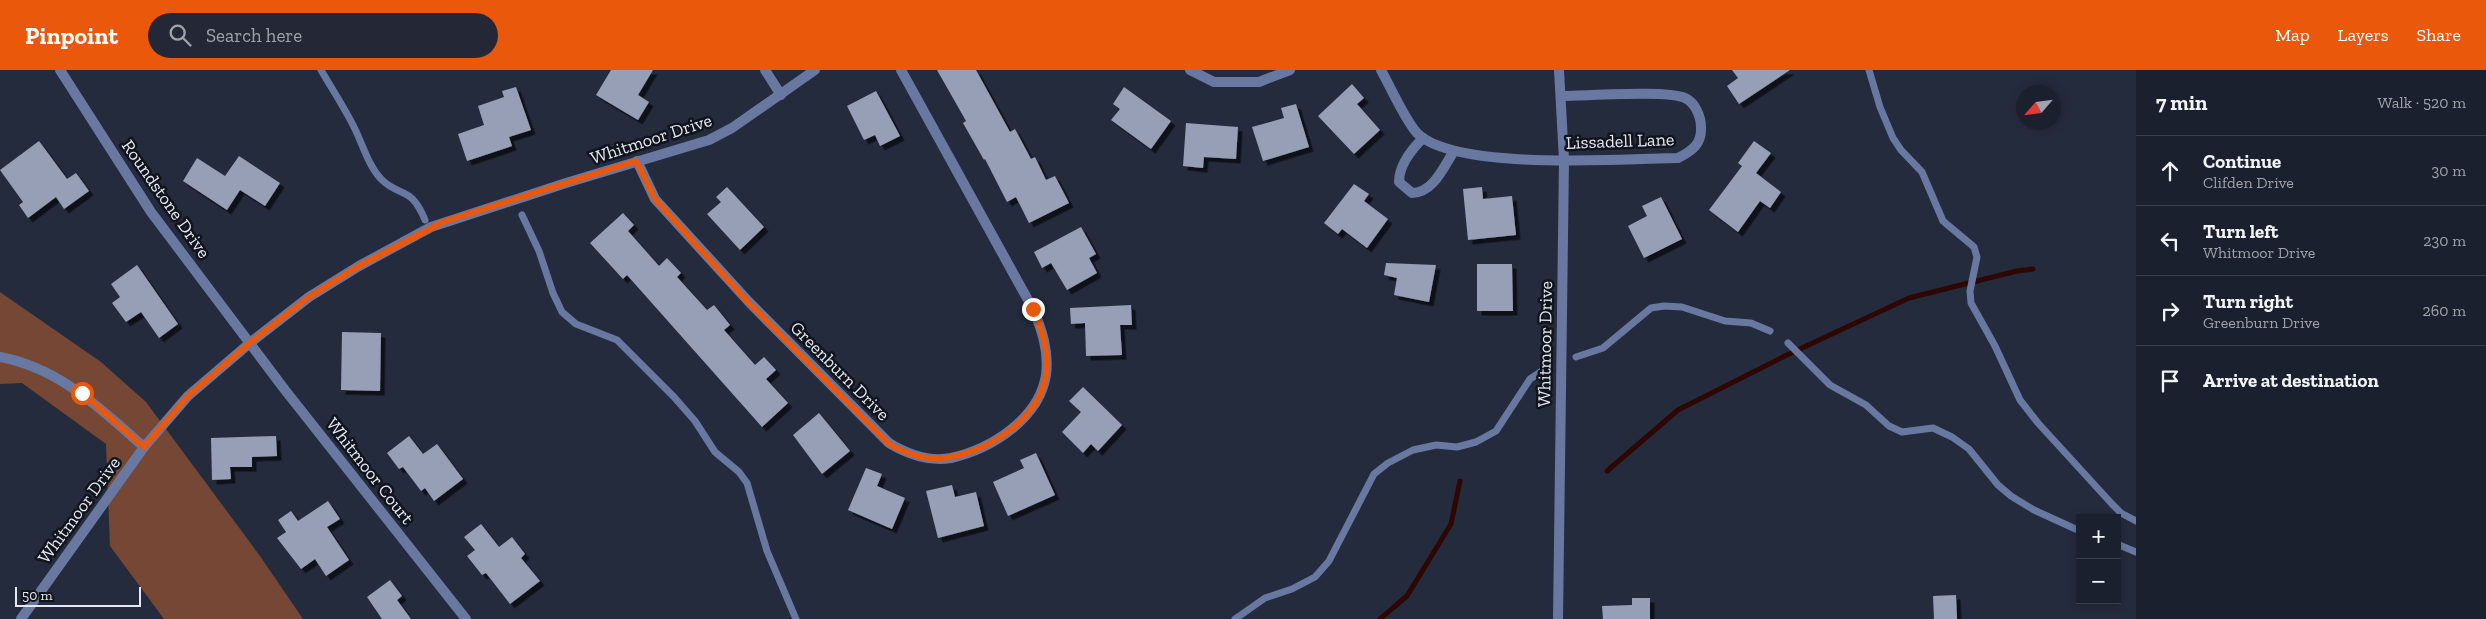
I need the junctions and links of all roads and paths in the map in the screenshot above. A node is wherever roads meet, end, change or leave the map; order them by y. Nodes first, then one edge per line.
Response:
1 (60, 70) edge
2 (321, 70) edge
3 (765, 70) edge
4 (815, 70) edge
5 (901, 70) edge
6 (1190, 70) edge
7 (1290, 70) edge
8 (1381, 70) edge
9 (1559, 70) edge
10 (1869, 70) edge
11 (781, 95) junction
12 (1562, 96) junction
13 (1423, 138) junction
14 (1454, 151) junction
15 (1564, 160) junction
16 (636, 161) junction
17 (522, 215) dead end
18 (426, 220) dead end
19 (1770, 331) dead end
20 (251, 342) junction
21 (1788, 343) dead end
22 (0, 357) edge
23 (1576, 357) dead end
24 (1542, 371) dead end
25 (144, 447) junction
26 (2136, 521) edge
27 (2076, 529) edge
28 (2121, 546) edge
29 (2136, 552) edge
30 (21, 619) edge
31 (466, 619) edge
32 (796, 619) edge
33 (1235, 619) edge
34 (1558, 619) edge

1 - 20 street, Roundstone Drive
2 - 18 lane
3 - 11 street
4 - 11 street, Whitmoor Drive
5 - 16 street, Greenburn Drive
6 - 7 street
8 - 13 street, Lissadell Lane
9 - 12 street, Whitmoor Drive
10 - 26 lane
11 - 16 street, Whitmoor Drive
12 - 15 street, Whitmoor Drive
12 - 15 street, Lissadell Lane
13 - 14 street, Lissadell Lane
13 - 14 street
14 - 15 street, Lissadell Lane
15 - 34 street, Whitmoor Drive
16 - 20 street, Whitmoor Drive
17 - 32 lane
19 - 23 lane
20 - 25 street, Whitmoor Drive
20 - 31 street, Whitmoor Court
21 - 27 lane
22 - 25 street
24 - 33 lane
25 - 30 street, Whitmoor Drive
28 - 29 lane

